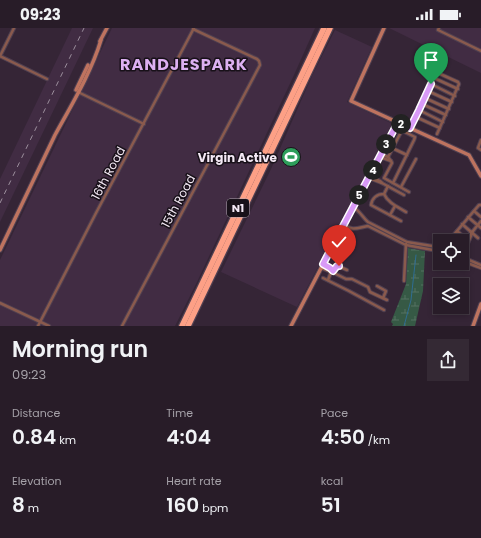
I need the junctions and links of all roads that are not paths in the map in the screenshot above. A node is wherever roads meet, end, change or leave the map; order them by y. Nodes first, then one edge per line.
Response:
1 (14, 28) edge
2 (106, 28) edge
3 (321, 28) edge
4 (324, 28) edge
5 (330, 28) edge
6 (334, 28) edge
7 (384, 28) edge
8 (194, 29) edge
9 (439, 29) edge
10 (481, 51) edge
11 (0, 56) edge
12 (302, 73) junction
13 (434, 78) junction
14 (47, 79) dead end
15 (431, 84) junction
16 (458, 89) junction
17 (428, 91) junction
18 (77, 92) junction
19 (455, 96) junction
20 (425, 98) junction
21 (296, 100) junction
22 (452, 102) junction
23 (422, 104) junction
24 (449, 109) junction
25 (419, 110) junction
26 (446, 115) junction
27 (416, 117) junction
28 (398, 122) junction
29 (443, 122) junction
30 (144, 124) junction
31 (410, 128) junction
32 (440, 128) junction
33 (437, 134) dead end
34 (481, 140) edge
35 (392, 148) junction
36 (481, 150) edge
37 (381, 155) junction
38 (407, 155) junction
39 (387, 157) junction
40 (416, 158) dead end
41 (391, 161) junction
42 (481, 176) edge
43 (369, 177) junction
44 (393, 183) junction
45 (388, 186) junction
46 (401, 187) junction
47 (409, 192) dead end
48 (384, 194) junction
49 (404, 195) dead end
50 (395, 206) junction
51 (481, 206) edge
52 (353, 207) junction
53 (474, 211) junction
54 (406, 212) dead end
55 (390, 215) junction
56 (481, 216) edge
57 (468, 217) junction
58 (401, 221) dead end
59 (481, 221) edge
60 (462, 224) junction
61 (343, 225) junction
62 (478, 225) junction
63 (481, 228) edge
64 (457, 231) junction
65 (472, 232) junction
66 (454, 234) edge
67 (460, 234) edge
68 (478, 238) dead end
69 (469, 239) edge
70 (406, 244) junction
71 (433, 246) edge
72 (0, 250) edge
73 (433, 250) edge
74 (469, 260) edge
75 (469, 264) edge
76 (481, 265) edge
77 (322, 266) junction
78 (481, 268) edge
79 (347, 270) dead end
80 (333, 272) junction
81 (322, 278) dead end
82 (328, 280) junction
83 (404, 281) dead end
84 (377, 286) dead end
85 (383, 298) junction
86 (387, 300) dead end
87 (0, 303) edge
88 (481, 305) edge
89 (384, 310) dead end
90 (40, 322) junction
91 (38, 326) edge
92 (49, 326) edge
93 (122, 326) edge
94 (182, 326) edge
95 (188, 326) edge
96 (291, 326) edge
97 (473, 326) edge

1 - 11 street
2 - 18 street
3 - 12 highway
4 - 12 highway, N1
5 - 21 highway, N1
6 - 21 highway
7 - 28 street
8 - 30 street, 16th Road
8 - 93 street, 15th Road
9 - 10 street
11 - 14 street
12 - 94 highway, N1
13 - 15 street
13 - 16 street
13 - 16 street
15 - 17 street
15 - 19 street
16 - 19 street
17 - 20 street
17 - 22 street
18 - 30 street
18 - 72 street
19 - 22 street
20 - 23 street
20 - 24 street
21 - 95 highway, N1
22 - 24 street
23 - 25 street
23 - 26 street
24 - 26 street
25 - 27 street
25 - 29 street
26 - 29 street
27 - 31 street
27 - 32 street
28 - 31 street
28 - 37 street
29 - 32 street
30 - 90 street, 16th Road
31 - 42 street
32 - 33 street
34 - 36 street
35 - 38 street
35 - 38 street
35 - 39 street
37 - 39 street
37 - 41 street
37 - 43 street
38 - 44 street
39 - 41 street
40 - 46 street
41 - 44 street
43 - 45 street
43 - 52 street
44 - 46 street
45 - 48 street
45 - 49 street
46 - 47 street
48 - 50 street
48 - 55 street
50 - 54 street
50 - 55 street
51 - 53 street
52 - 61 street
52 - 70 street
53 - 56 street
53 - 57 street
55 - 58 street
57 - 60 street
57 - 62 street
59 - 62 street
60 - 64 street
60 - 65 street
61 - 70 street
61 - 77 street
62 - 63 street
62 - 65 street
64 - 66 street
64 - 67 street
65 - 68 street
65 - 69 street
70 - 71 street
70 - 73 street
70 - 83 street
74 - 76 street
75 - 78 street
77 - 80 street
77 - 96 street
79 - 80 street
80 - 82 street
80 - 85 street
81 - 82 street
82 - 89 street
84 - 85 street
85 - 86 street
87 - 90 street
88 - 97 street
90 - 91 street, 16th Road
90 - 92 street

